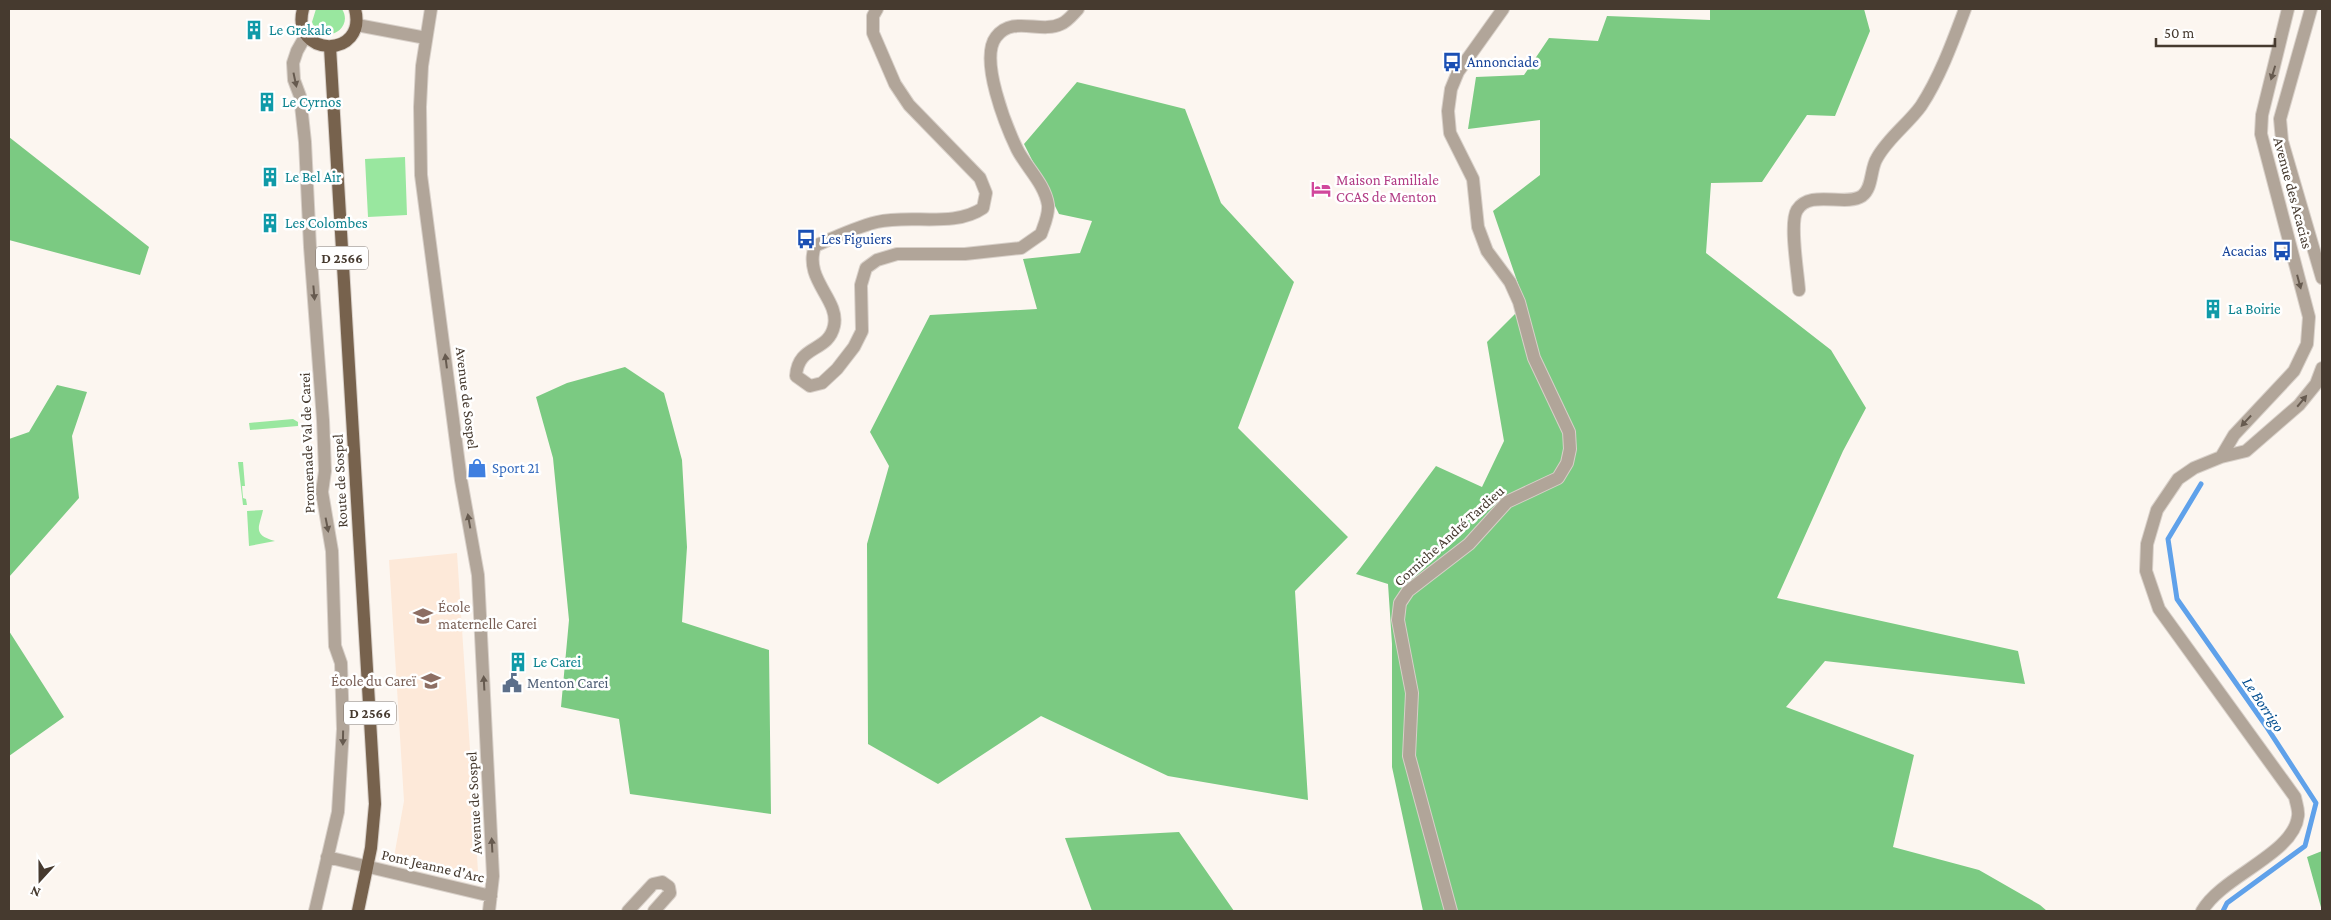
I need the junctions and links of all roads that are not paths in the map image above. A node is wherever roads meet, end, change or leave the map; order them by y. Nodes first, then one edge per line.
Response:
1 (303, 9) edge
2 (355, 9) edge
3 (431, 9) edge
4 (877, 9) edge
5 (1078, 9) edge
6 (1503, 9) edge
7 (1965, 9) edge
8 (2288, 9) edge
9 (2311, 9) edge
10 (357, 25) junction
11 (306, 35) junction
12 (426, 38) junction
13 (330, 47) junction
14 (2322, 278) edge
15 (1799, 290) dead end
16 (2322, 368) edge
17 (2221, 457) junction
18 (327, 857) junction
19 (368, 867) junction
20 (491, 896) junction
21 (315, 911) edge
22 (358, 911) edge
23 (489, 911) edge
24 (628, 911) edge
25 (654, 911) edge
26 (1452, 911) edge
27 (2202, 911) edge

1 - 11 main road
2 - 10 main road
3 - 12 street, Avenue de Sospel
4 - 5 street
6 - 26 street, Corniche André Tardieu
7 - 15 street
8 -> 17 street, Avenue des Acacias
9 - 14 street, Avenue des Acacias
10 - 12 street
10 - 13 main road
11 - 13 main road
11 -> 18 street, Promenade Val de Carei
20 -> 12 street, Avenue de Sospel
13 - 19 main road, Route de Sospel / D 2566
17 -> 16 street
17 - 27 street
18 - 19 street, Pont Jeanne d'Arc
18 - 21 street, Promenade Val de Carei
19 - 20 street, Pont Jeanne d'Arc
19 - 22 main road, Route de Sospel / D 2566
20 - 23 street, Avenue de Sospel
24 - 25 street

